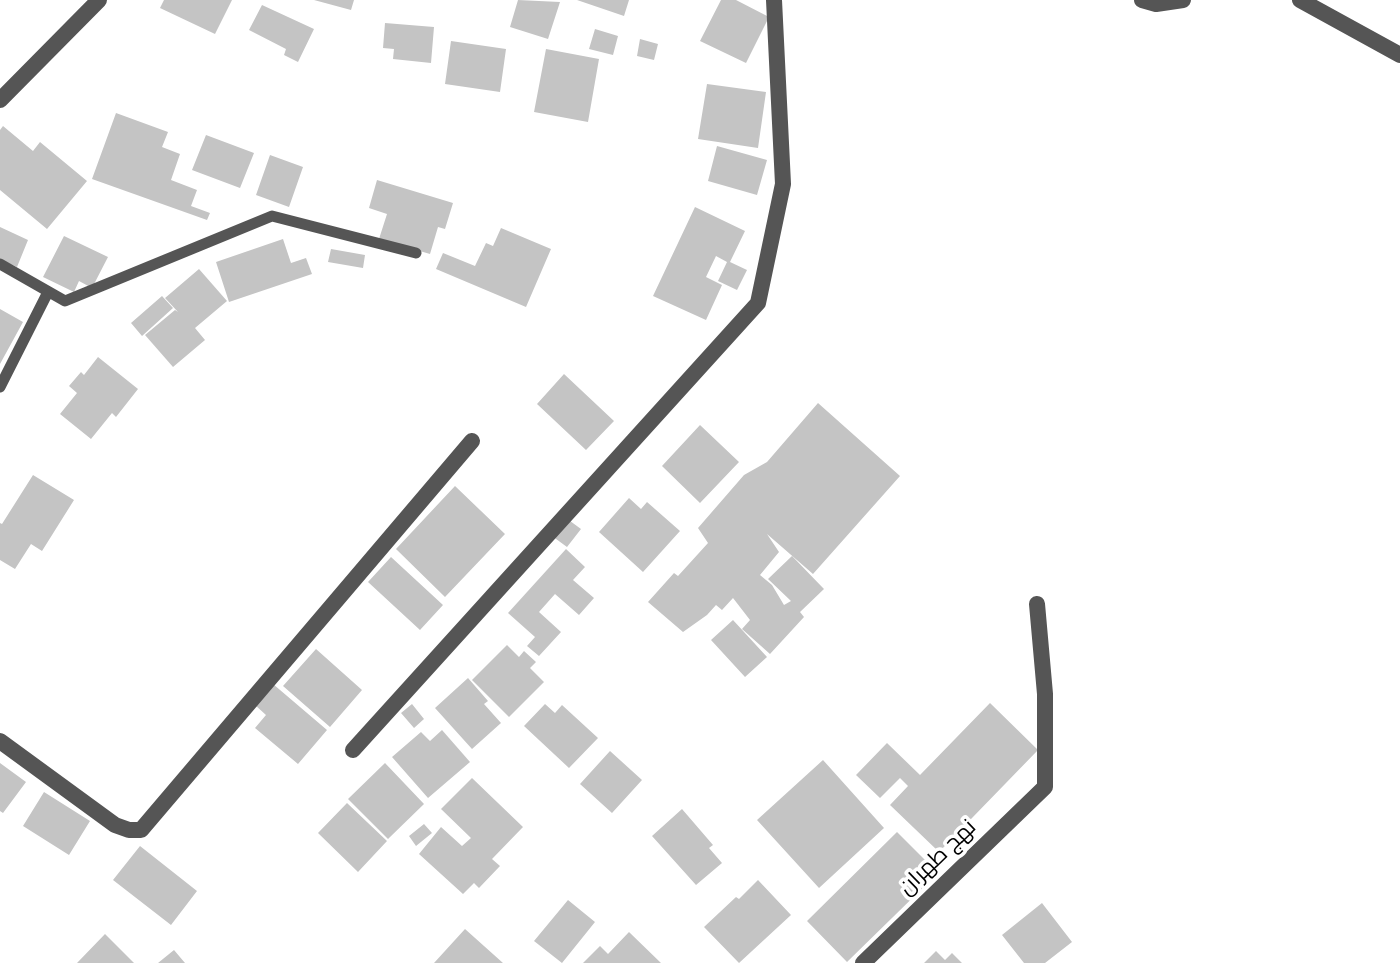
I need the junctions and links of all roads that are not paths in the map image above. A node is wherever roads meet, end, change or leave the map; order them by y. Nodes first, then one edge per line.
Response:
1 (99, 0) edge
2 (774, 0) edge
3 (1142, 0) edge
4 (1183, 0) edge
5 (1300, 0) edge
6 (1400, 55) edge
7 (0, 100) edge
8 (416, 253) dead end
9 (0, 264) edge
10 (48, 292) junction
11 (0, 387) edge
12 (472, 441) dead end
13 (1037, 604) dead end
14 (0, 741) edge
15 (353, 750) dead end
16 (863, 963) edge

1 - 7 street
2 - 15 street
3 - 4 street
5 - 6 street
8 - 10 lane
9 - 10 lane
10 - 11 lane
12 - 14 street
13 - 16 street, نهج طهران

